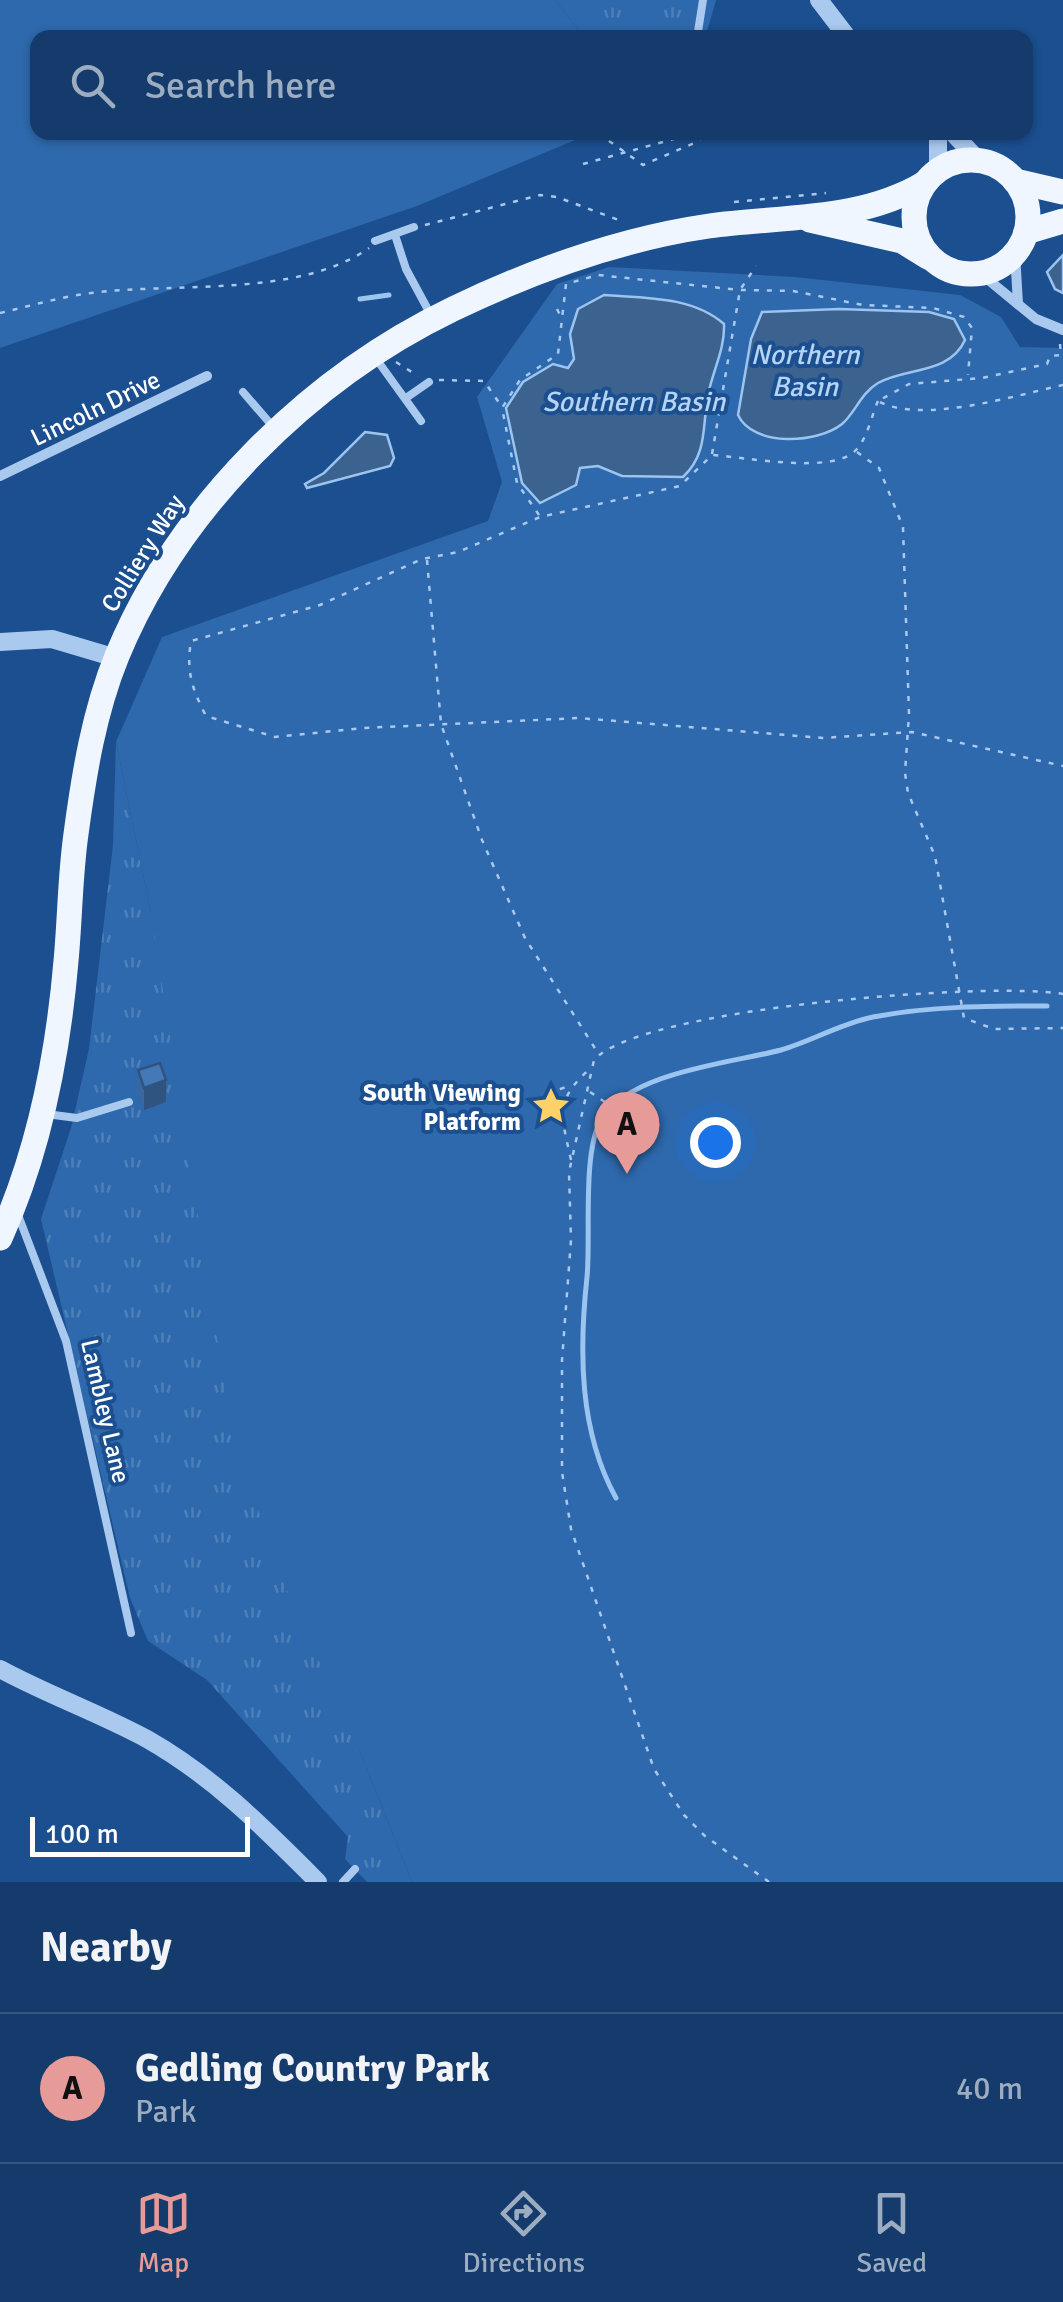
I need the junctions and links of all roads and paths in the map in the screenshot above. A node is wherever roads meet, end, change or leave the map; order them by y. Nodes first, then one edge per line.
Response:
1 (702, 0) edge
2 (818, 0) edge
3 (698, 30) edge
4 (842, 30) edge
5 (608, 140) edge
6 (672, 140) edge
7 (699, 140) edge
8 (937, 140) edge
9 (959, 140) edge
10 (978, 160) junction
11 (583, 164) dead end
12 (932, 177) junction
13 (1015, 181) junction
14 (841, 192) dead end
15 (1063, 192) edge
16 (731, 202) dead end
17 (805, 219) junction
18 (1063, 221) edge
19 (626, 222) dead end
20 (414, 227) joint
21 (395, 234) junction
22 (376, 241) dead end
23 (1021, 242) junction
24 (367, 250) dead end
25 (934, 261) junction
26 (756, 266) dead end
27 (980, 273) junction
28 (740, 290) junction
29 (1018, 304) junction
30 (557, 310) dead end
31 (0, 313) edge
32 (561, 318) junction
33 (434, 319) junction
34 (1063, 330) edge
35 (1060, 344) dead end
36 (384, 356) junction
37 (207, 376) dead end
38 (968, 376) junction
39 (429, 382) junction
40 (1063, 386) edge
41 (243, 392) dead end
42 (406, 398) junction
43 (878, 401) junction
44 (502, 408) junction
45 (421, 421) dead end
46 (278, 432) junction
47 (856, 451) junction
48 (712, 455) junction
49 (0, 476) edge
50 (540, 516) junction
51 (426, 558) junction
52 (0, 642) edge
53 (116, 658) junction
54 (441, 724) junction
55 (907, 732) junction
56 (1063, 766) edge
57 (960, 989) junction
58 (1063, 994) edge
59 (1063, 1028) edge
60 (598, 1054) junction
61 (593, 1066) junction
62 (568, 1088) junction
63 (589, 1092) junction
64 (129, 1102) dead end
65 (42, 1113) junction
66 (560, 1113) junction
67 (624, 1115) dead end
68 (572, 1162) junction
69 (14, 1206) junction
70 (0, 1238) edge
71 (131, 1633) dead end
72 (0, 1670) edge
73 (356, 1870) dead end
74 (318, 1882) edge
75 (343, 1882) edge
76 (769, 1882) edge

1 - 3 lane
2 - 4 street
5 - 7 path
6 - 11 path
8 - 12 street
9 - 10 street
10 - 12 main road
10 - 13 main road
12 - 17 main road, Colliery Way
12 - 25 main road
13 - 15 main road
13 - 23 main road
14 - 16 path
17 - 25 main road, Colliery Way
17 - 33 main road, Colliery Way
18 - 23 main road
19 - 20 path
20 - 21 lane
21 - 22 lane
21 - 33 lane
23 - 27 main road
23 - 29 street
24 - 31 path
25 - 27 main road
26 - 28 path
27 - 29 street
28 - 32 path
28 - 38 path
28 - 48 path
29 - 34 street
30 - 32 path
32 - 44 path
33 - 36 main road, Colliery Way
35 - 38 path
36 - 39 path
36 - 42 lane
36 - 46 main road, Colliery Way
37 - 49 street, Lincoln Drive
38 - 43 path
39 - 42 lane
39 - 44 path
40 - 43 path
41 - 46 lane
42 - 45 lane
43 - 47 path
44 - 50 path
46 - 53 main road, Colliery Way
47 - 48 path
47 - 55 path
48 - 50 path
50 - 51 path
51 - 54 path
51 - 54 path
52 - 53 street
53 - 65 main road, Colliery Way
54 - 55 path
54 - 60 path
55 - 56 path
55 - 57 path
57 - 58 path
57 - 59 path
57 - 60 path
60 - 61 path
61 - 62 path
61 - 63 path
62 - 66 path
62 - 66 path
63 - 67 path
63 - 68 path
64 - 65 lane
65 - 69 main road, Colliery Way
66 - 68 path
68 - 76 path
69 - 70 main road, Colliery Way
69 - 71 lane, Lambley Lane
72 - 74 street
73 - 75 lane

